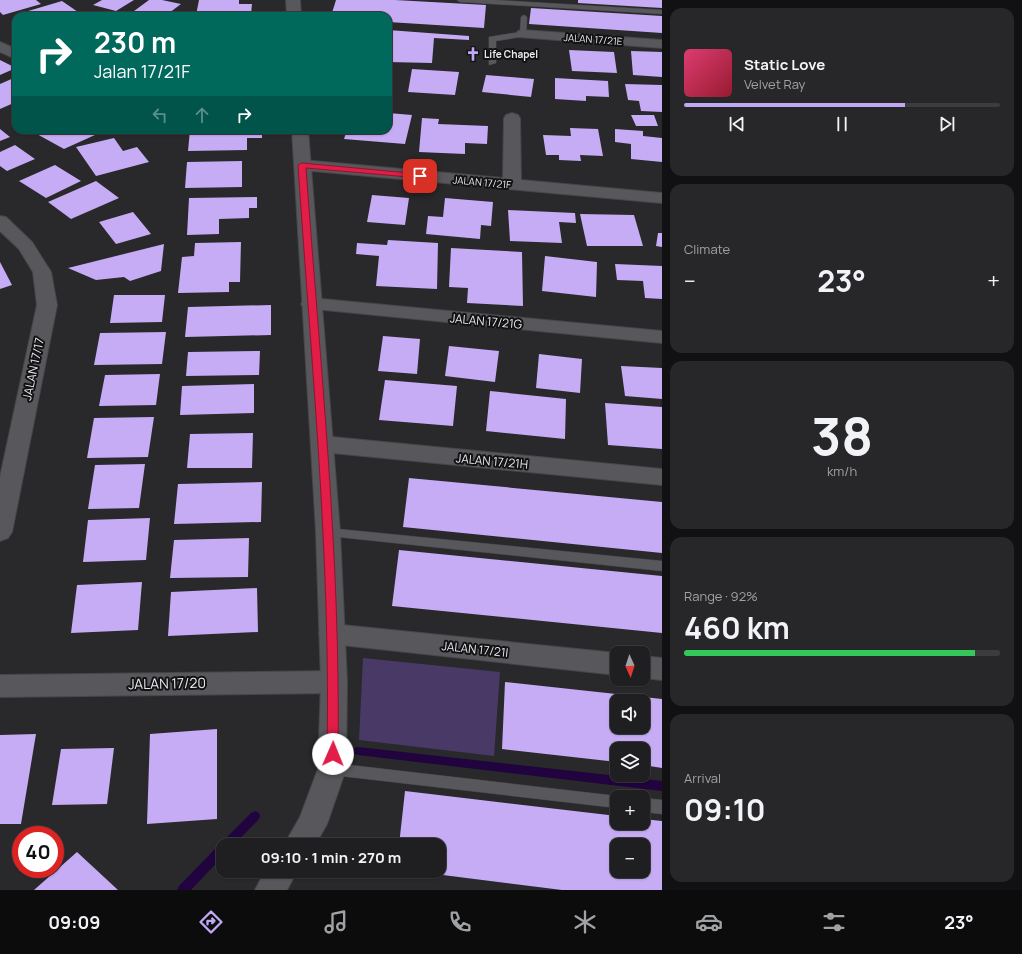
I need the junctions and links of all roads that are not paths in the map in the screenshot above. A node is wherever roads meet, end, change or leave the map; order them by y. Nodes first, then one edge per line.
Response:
1 (293, 0) edge
2 (460, 0) edge
3 (509, 2) edge
4 (294, 12) edge
5 (662, 12) edge
6 (524, 17) dead end
7 (523, 34) junction
8 (662, 44) edge
9 (0, 46) edge
10 (12, 54) edge
11 (492, 64) dead end
12 (512, 118) dead end
13 (300, 134) edge
14 (302, 165) junction
15 (512, 184) junction
16 (662, 198) edge
17 (0, 220) edge
18 (311, 304) junction
19 (662, 337) edge
20 (322, 444) junction
21 (8, 446) edge
22 (662, 477) edge
23 (0, 532) edge
24 (328, 532) junction
25 (662, 566) edge
26 (332, 634) junction
27 (610, 663) edge
28 (650, 668) edge
29 (662, 669) edge
30 (334, 682) junction
31 (0, 686) edge
32 (332, 769) junction
33 (610, 801) edge
34 (650, 806) edge
35 (662, 807) edge
36 (303, 838) edge
37 (278, 878) edge
38 (270, 890) edge

1 - 4 street
2 - 3 lane
3 - 5 lane
6 - 7 lane
7 - 8 street, JALAN 17/21E
7 - 11 lane
9 - 10 street
12 - 15 street
13 - 14 street
14 - 15 street, JALAN 17/21F
14 - 18 street
15 - 16 street, JALAN 17/21F
17 - 21 street, JALAN 17/17
18 - 19 street, JALAN 17/21G
18 - 20 street
20 - 22 street, JALAN 17/21H
20 - 24 street
21 - 23 street, JALAN 17/17
24 - 25 lane
24 - 26 street
26 - 27 street, JALAN 17/21I
26 - 30 street
28 - 29 street
30 - 31 street, JALAN 17/20
30 - 32 street
32 - 33 lane
32 - 36 street
34 - 35 lane
37 - 38 street

